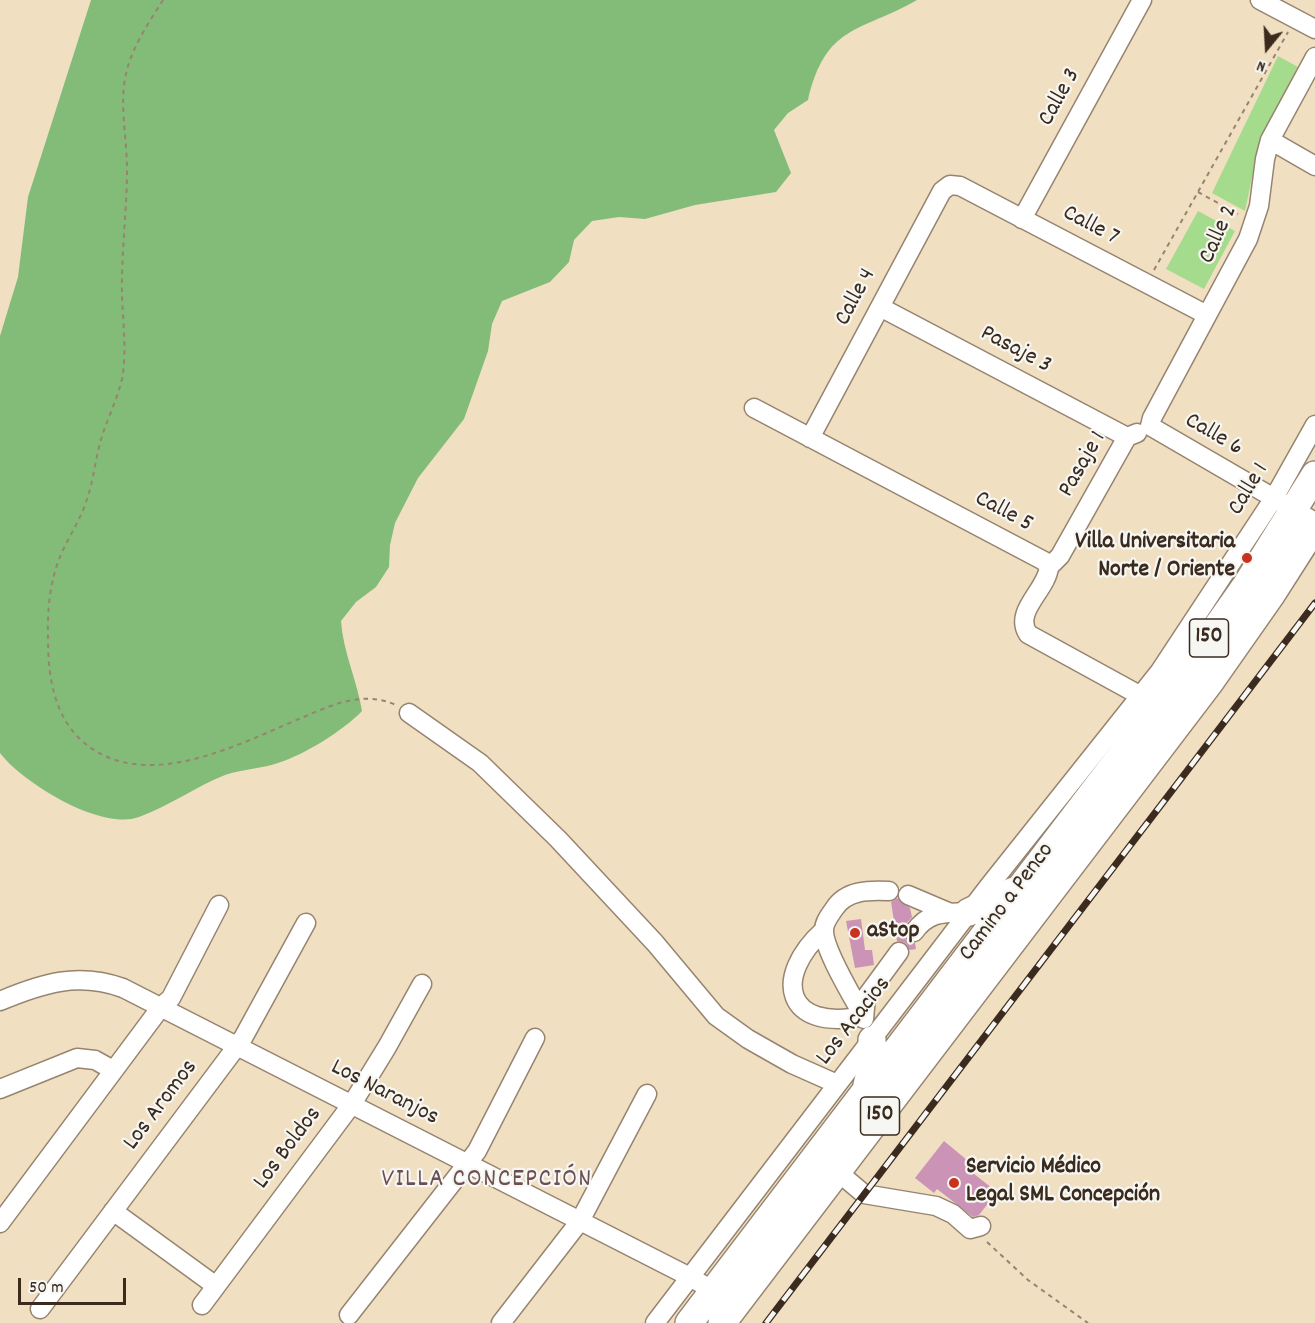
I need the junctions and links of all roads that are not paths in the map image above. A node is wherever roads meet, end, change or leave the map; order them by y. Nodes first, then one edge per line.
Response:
1 (1142, 0) edge
2 (1260, 0) edge
3 (1315, 29) edge
4 (1315, 57) edge
5 (1270, 140) junction
6 (1315, 166) edge
7 (950, 185) joint
8 (1022, 219) junction
9 (880, 307) junction
10 (1207, 315) junction
11 (754, 408) dead end
12 (1315, 425) edge
13 (1150, 426) junction
14 (1127, 437) junction
15 (810, 438) junction
16 (1315, 475) edge
17 (1300, 514) edge
18 (1049, 567) junction
19 (1141, 696) junction
20 (409, 713) road end
21 (1022, 885) junction
22 (889, 891) dead end
23 (908, 895) dead end
24 (219, 905) dead end
25 (959, 913) junction
26 (306, 923) dead end
27 (824, 930) junction
28 (914, 932) dead end
29 (899, 952) dead end
30 (422, 984) dead end
31 (0, 1001) edge
32 (160, 1006) junction
33 (867, 1028) junction
34 (535, 1038) dead end
35 (237, 1046) junction
36 (113, 1070) junction
37 (837, 1084) junction
38 (0, 1089) edge
39 (864, 1092) junction
40 (647, 1094) dead end
41 (352, 1104) junction
42 (468, 1163) junction
43 (837, 1172) junction
44 (113, 1211) junction
45 (580, 1221) junction
46 (0, 1223) edge
47 (977, 1228) road end
48 (690, 1276) junction
49 (216, 1286) junction
50 (202, 1305) dead end
51 (724, 1306) edge
52 (40, 1309) dead end
53 (349, 1314) dead end
54 (501, 1323) edge
55 (655, 1323) edge
56 (689, 1323) edge

1 - 8 street, Calle 3
2 - 3 street
4 - 5 street, Calle 2
5 - 6 street
5 - 10 street, Calle 2
7 - 8 street, Calle 7
7 - 9 street, Calle 4
8 - 10 street, Calle 7
9 - 14 street, Pasaje 3
9 - 15 street, Calle 4
10 - 13 street, Calle 2
11 - 15 street, Calle 5
12 - 17 street, Calle 1
13 - 14 street, Pasaje 1
13 - 17 street, Calle 6
14 - 18 street, Pasaje 1
15 - 18 street, Calle 5
16 - 17 highway, Camino a Penco / 150
17 - 19 street, Calle 1
17 - 21 highway, Camino a Penco / 150
17 - 43 highway, Camino a Penco / 150
18 - 19 street
19 - 25 street, Los Acacios
20 - 37 street
21 - 25 highway
21 - 39 highway, Camino a Penco / 150
22 - 27 street
23 - 25 street
24 - 32 street
25 - 28 street
25 - 33 street, Los Acacios
26 - 35 street, Los Aromos
27 - 33 street
27 - 33 street
29 - 33 street
30 - 41 street, Los Boldos
31 - 32 street, Los Naranjos
32 - 35 street, Los Naranjos
32 - 36 street
33 - 37 street, Los Acacios
33 - 39 highway
34 - 42 street
35 - 41 street, Los Naranjos
35 - 44 street, Los Aromos
36 - 38 street
36 - 46 street
37 - 48 street, Los Acacios
39 - 51 highway, Camino a Penco / 150
40 - 45 street
41 - 42 street, Los Naranjos
41 - 49 street, Los Boldos
42 - 45 street, Los Naranjos
42 - 53 street
43 - 47 street
43 - 51 highway, Camino a Penco / 150
44 - 49 street
44 - 52 street, Los Aromos
45 - 48 street, Los Naranjos
45 - 54 street
48 - 51 street, Los Naranjos
48 - 55 street, Los Acacios
49 - 50 street, Los Boldos
51 - 56 highway, Camino a Penco / 150

